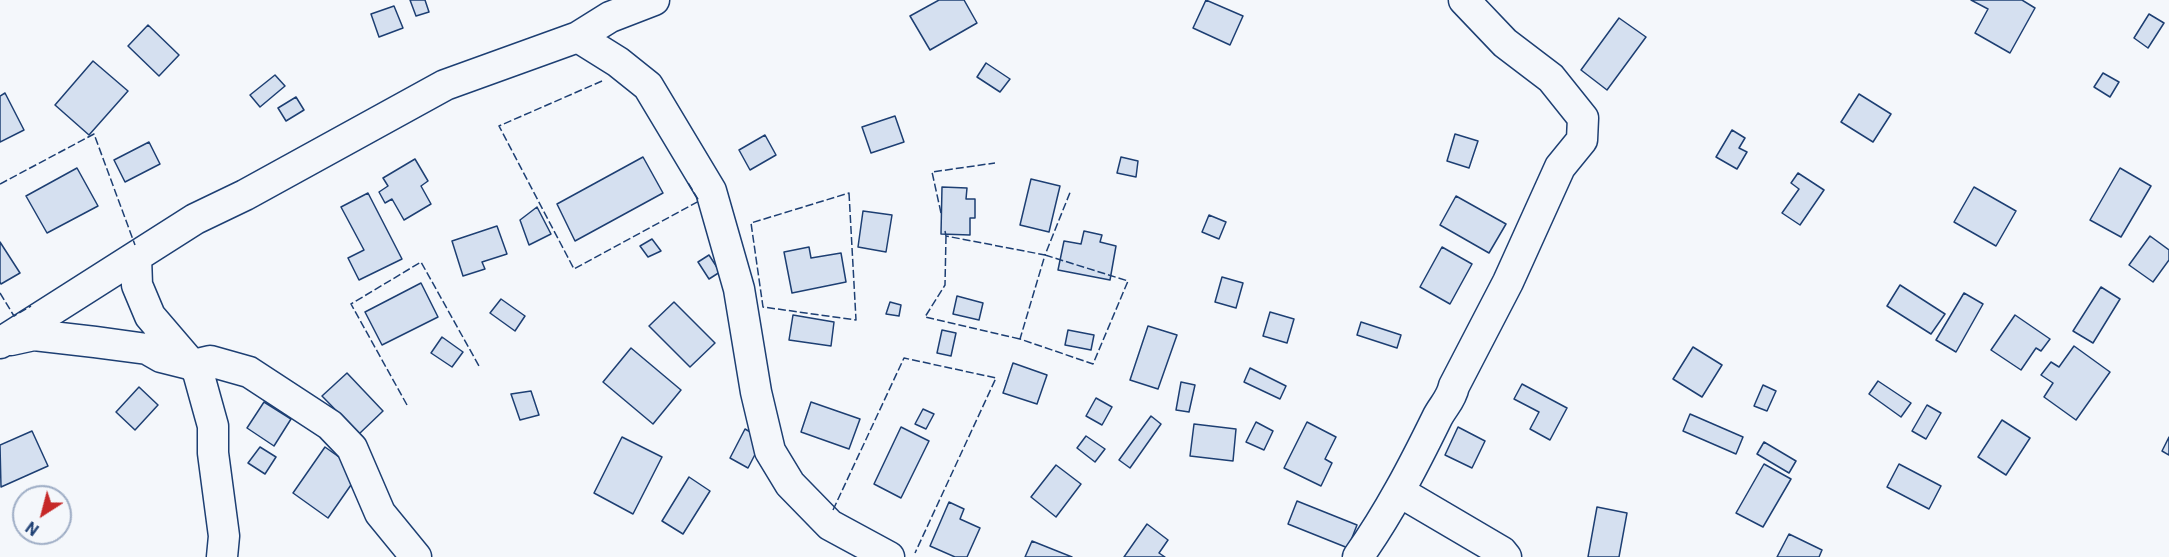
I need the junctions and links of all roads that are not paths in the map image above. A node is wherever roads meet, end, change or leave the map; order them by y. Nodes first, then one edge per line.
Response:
1 (654, 0) edge
2 (1464, 0) edge
3 (578, 37) junction
4 (136, 257) junction
5 (1, 343) edge
6 (193, 365) junction
7 (1400, 492) junction
8 (222, 557) edge
9 (416, 557) edge
10 (889, 557) edge
11 (1358, 557) edge
12 (1506, 557) edge

1 - 3 street
2 - 7 street
3 - 4 street
3 - 10 street
4 - 5 street
4 - 6 street
5 - 6 street
6 - 8 street
6 - 9 street
7 - 11 street
7 - 12 street

